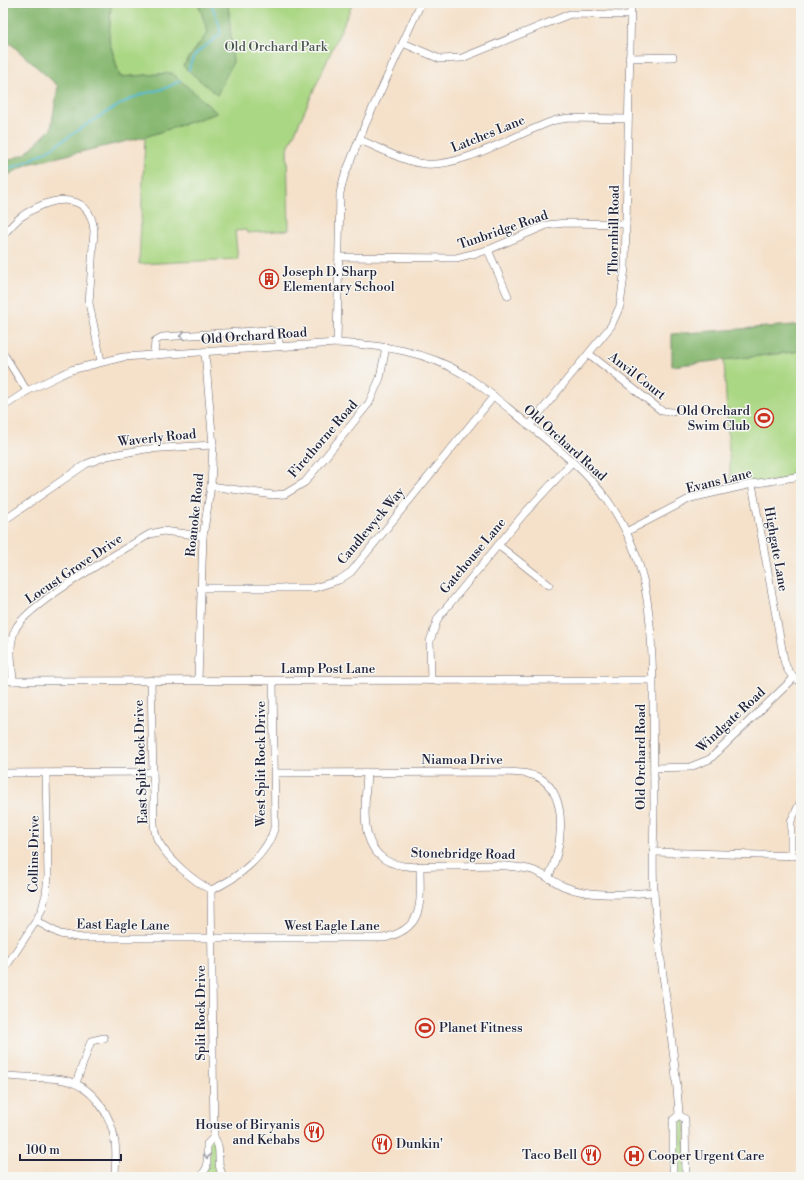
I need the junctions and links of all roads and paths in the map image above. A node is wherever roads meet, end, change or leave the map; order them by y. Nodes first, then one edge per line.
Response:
1 (421, 3) edge
2 (631, 3) edge
3 (630, 15) junction
4 (403, 43) junction
5 (673, 57) dead end
6 (629, 58) junction
7 (628, 119) junction
8 (360, 140) junction
9 (626, 224) junction
10 (3, 234) edge
11 (488, 250) junction
12 (339, 257) junction
13 (508, 296) dead end
14 (337, 343) junction
15 (280, 346) junction
16 (386, 347) junction
17 (205, 352) junction
18 (3, 353) edge
19 (589, 354) junction
20 (154, 355) junction
21 (101, 361) junction
22 (27, 391) junction
23 (494, 396) junction
24 (3, 407) edge
25 (672, 412) dead end
26 (529, 426) junction
27 (213, 445) junction
28 (572, 462) junction
29 (801, 476) edge
30 (752, 484) junction
31 (211, 486) junction
32 (3, 521) edge
33 (626, 532) junction
34 (203, 536) junction
35 (498, 545) junction
36 (548, 585) dead end
37 (200, 588) junction
38 (794, 678) junction
39 (151, 680) junction
40 (198, 680) junction
41 (653, 680) junction
42 (3, 681) edge
43 (13, 681) junction
44 (273, 681) junction
45 (431, 681) junction
46 (801, 682) edge
47 (654, 768) junction
48 (153, 772) junction
49 (3, 773) edge
50 (46, 773) junction
51 (275, 773) junction
52 (367, 773) junction
53 (801, 801) edge
54 (653, 852) junction
55 (791, 856) junction
56 (801, 856) edge
57 (420, 866) junction
58 (548, 878) junction
59 (211, 890) junction
60 (654, 892) junction
61 (36, 921) junction
62 (212, 938) junction
63 (3, 971) edge
64 (104, 1038) dead end
65 (3, 1075) edge
66 (76, 1083) junction
67 (680, 1115) junction
68 (214, 1137) junction
69 (114, 1177) edge
70 (202, 1177) edge
71 (224, 1177) edge
72 (673, 1177) edge
73 (686, 1177) edge

1 - 4 street
2 - 3 street, Thornhill Road
3 - 4 street
3 - 6 street, Thornhill Road
4 - 8 street
5 - 6 street
6 - 7 street, Thornhill Road
7 - 8 street, Latches Lane
7 - 9 street, Thornhill Road
8 - 12 street
9 - 11 street, Tunbridge Road
9 - 19 street, Thornhill Road
10 - 21 street
11 - 12 street, Tunbridge Road
11 - 13 street
12 - 14 street
14 - 15 street, Old Orchard Road
14 - 16 street, Old Orchard Road
15 - 17 street, Old Orchard Road
15 -> 20 street
16 - 23 street, Old Orchard Road
16 - 31 street, Firethorne Road
17 - 20 street, Old Orchard Road
17 - 27 street, Roanoke Road
18 - 22 street
19 - 25 street, Anvil Court
19 - 26 street, Thornhill Road
20 - 21 street, Old Orchard Road
21 - 22 street, Old Orchard Road
22 - 24 street, Old Orchard Road
23 - 26 street, Old Orchard Road
23 - 37 street, Candlewyck Way
26 - 28 street, Old Orchard Road
27 - 31 street, Roanoke Road
27 - 32 street, Waverly Road
28 - 33 street, Old Orchard Road
28 - 35 street, Gatehouse Lane
29 - 30 street, Evans Lane
30 - 33 street, Evans Lane
30 - 38 street, Highgate Lane
31 - 34 street, Roanoke Road
33 - 41 street, Old Orchard Road
34 - 37 street, Roanoke Road
34 - 43 street, Locust Grove Drive
35 - 36 street
35 - 45 street, Gatehouse Lane
37 - 40 street, Roanoke Road
38 - 46 street
38 - 47 street, Windgate Road
39 - 40 street, Lamp Post Lane
39 - 43 street, Lamp Post Lane
39 - 48 street, East Split Rock Drive
40 - 44 street, Lamp Post Lane
41 - 45 street, Lamp Post Lane
41 - 47 street, Old Orchard Road
42 - 43 street, Lamp Post Lane
44 - 45 street, Lamp Post Lane
44 - 51 street, West Split Rock Drive
47 - 54 street, Old Orchard Road
48 - 50 street
48 - 59 street, East Split Rock Drive
49 - 50 street
50 - 61 street, Collins Drive
51 - 52 street, Niamoa Drive
51 - 59 street, West Split Rock Drive
52 - 57 street, Stonebridge Road
52 - 58 street, Niamoa Drive
53 - 55 street
54 - 55 street
54 - 60 street, Old Orchard Road
55 - 56 street
57 - 58 street, Stonebridge Road
57 - 62 street, West Eagle Lane
58 - 60 street, Stonebridge Road
59 - 62 street, Split Rock Drive
60 - 67 street, Old Orchard Road
61 - 62 street, East Eagle Lane
61 - 63 street, Collins Drive
62 - 68 street, Split Rock Drive
64 - 66 street
65 - 66 street
66 - 69 street
67 - 72 street, Old Orchard Road
67 - 73 street, Old Orchard Road
68 -> 70 street, Split Rock Drive
68 - 71 street, Split Rock Drive

